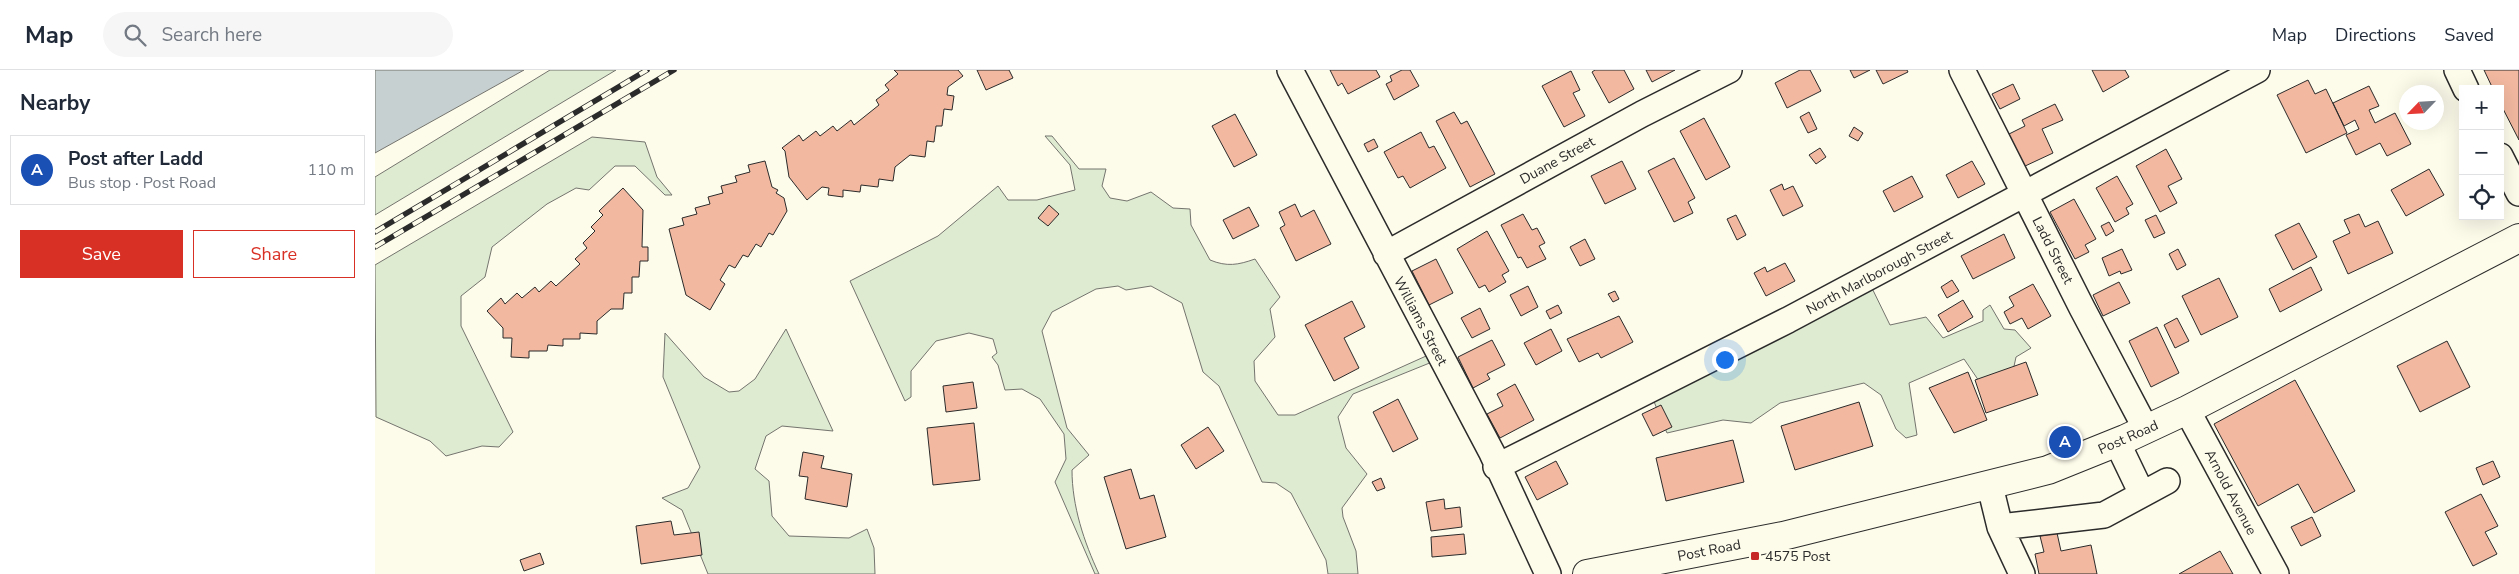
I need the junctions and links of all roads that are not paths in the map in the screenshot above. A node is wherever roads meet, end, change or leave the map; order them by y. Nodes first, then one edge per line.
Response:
1 (1289, 70) edge
2 (1729, 70) edge
3 (1962, 70) edge
4 (2257, 70) edge
5 (2457, 70) edge
6 (2464, 85) edge
7 (2504, 164) edge
8 (2519, 193) edge
9 (2025, 195) junction
10 (2519, 238) edge
11 (1386, 254) junction
12 (2187, 410) junction
13 (2146, 429) junction
14 (2117, 442) junction
15 (1496, 467) junction
16 (2167, 481) dead end
17 (1990, 486) junction
18 (2142, 494) junction
19 (2000, 527) junction
20 (1549, 574) edge
21 (1587, 574) edge
22 (2022, 574) edge
23 (2276, 574) edge

1 - 11 street, Williams Street
2 - 11 street, Duane Street
3 - 9 street, Ladd Street
4 - 9 street, North Marlborough Street
5 - 6 street
7 - 8 street
9 - 13 street, Ladd Street
9 - 15 street, North Marlborough Street
10 - 12 main road, Post Road
11 - 15 street, Williams Street
12 - 13 main road, Post Road
12 - 23 street, Arnold Avenue
13 - 14 main road, Post Road
14 - 17 main road, Post Road
14 - 18 street
15 - 20 street, Williams Street
16 - 18 street
17 - 19 street
17 - 21 main road, Post Road
18 - 19 street
19 - 22 street

